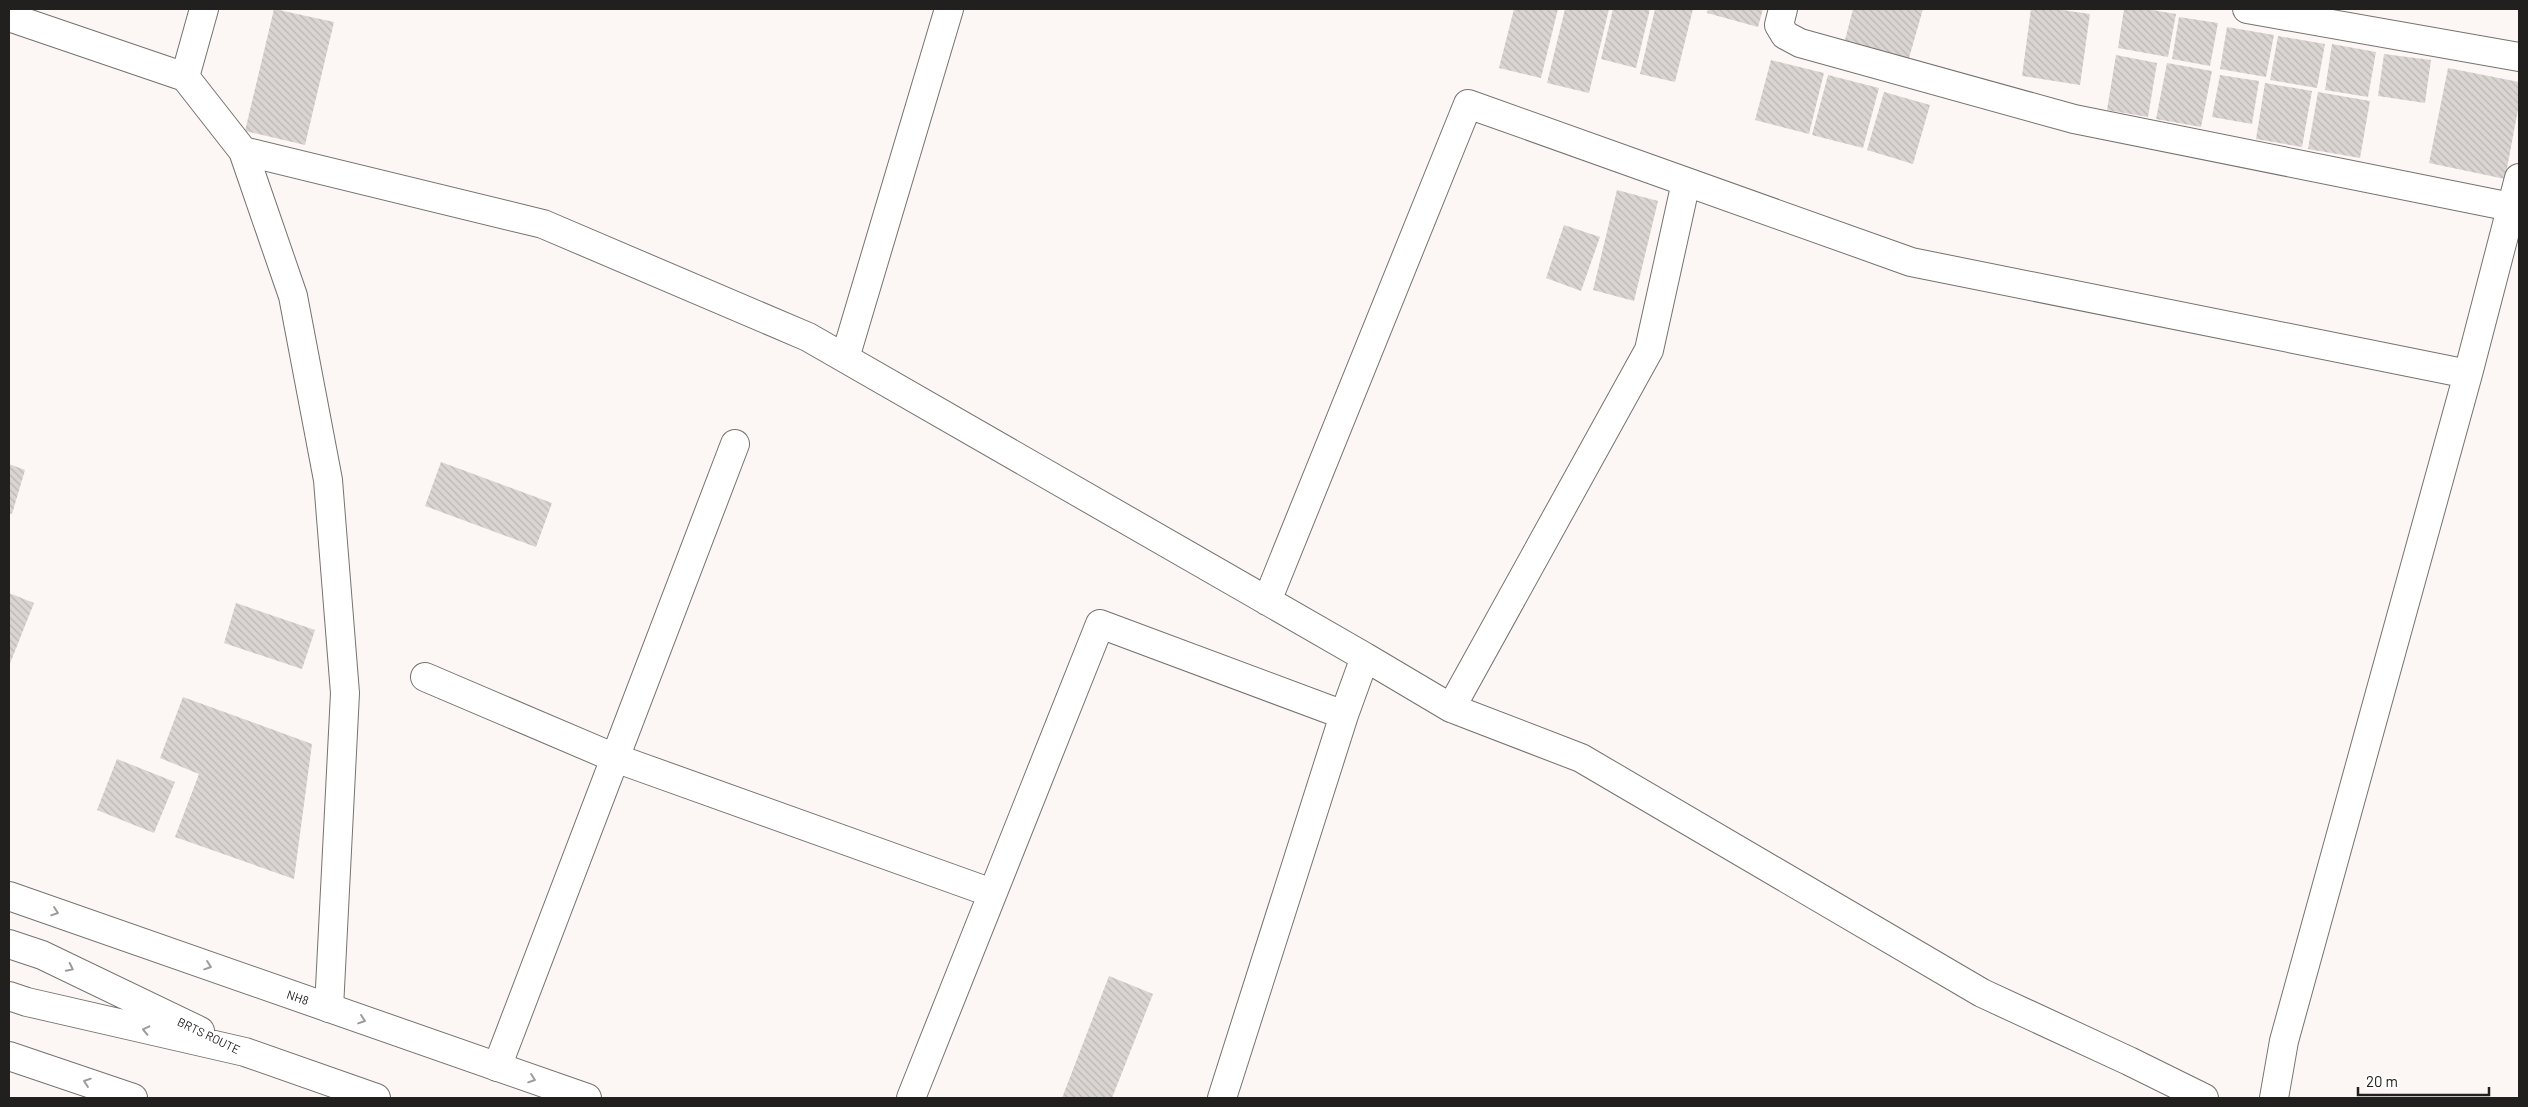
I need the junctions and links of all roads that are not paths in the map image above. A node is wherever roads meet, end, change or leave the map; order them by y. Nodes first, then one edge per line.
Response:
1 (204, 9) edge
2 (950, 9) edge
3 (1783, 9) edge
4 (2247, 9) edge
5 (9, 17) edge
6 (2368, 19) edge
7 (2519, 57) edge
8 (185, 77) junction
9 (243, 151) junction
10 (2519, 178) edge
11 (1686, 182) junction
12 (2511, 208) junction
13 (845, 358) junction
14 (2468, 374) junction
15 (735, 444) dead end
16 (1267, 601) junction
17 (1365, 658) junction
18 (425, 677) dead end
19 (1451, 708) junction
20 (1344, 715) junction
21 (615, 758) junction
22 (992, 894) junction
23 (9, 896) edge
24 (9, 944) edge
25 (9, 996) edge
26 (328, 1008) junction
27 (244, 1052) junction
28 (9, 1056) edge
29 (497, 1067) junction
30 (133, 1098) edge
31 (376, 1098) edge
32 (587, 1098) edge
33 (911, 1098) edge
34 (1222, 1098) edge
35 (2204, 1098) edge
36 (2274, 1098) edge

1 - 8 street
2 - 13 street
3 - 12 street
4 - 6 street
5 - 8 street
6 - 7 street
8 - 9 street
9 - 13 street
9 - 26 street
10 - 12 street
11 - 14 street
11 - 16 street
11 - 19 street
12 - 14 street
13 - 16 street
14 - 36 street
15 - 21 street
16 - 17 street
17 - 19 street
17 - 20 street
18 - 21 street
19 - 35 street
20 - 22 street
20 - 34 street
21 - 22 street
21 - 29 street
22 - 33 street
23 -> 26 street, NH8
24 -> 27 street, BRTS ROUTE
27 -> 25 street, BRTS ROUTE
26 -> 29 street, NH8
27 - 31 street
30 -> 28 street
29 -> 32 street, NH8

